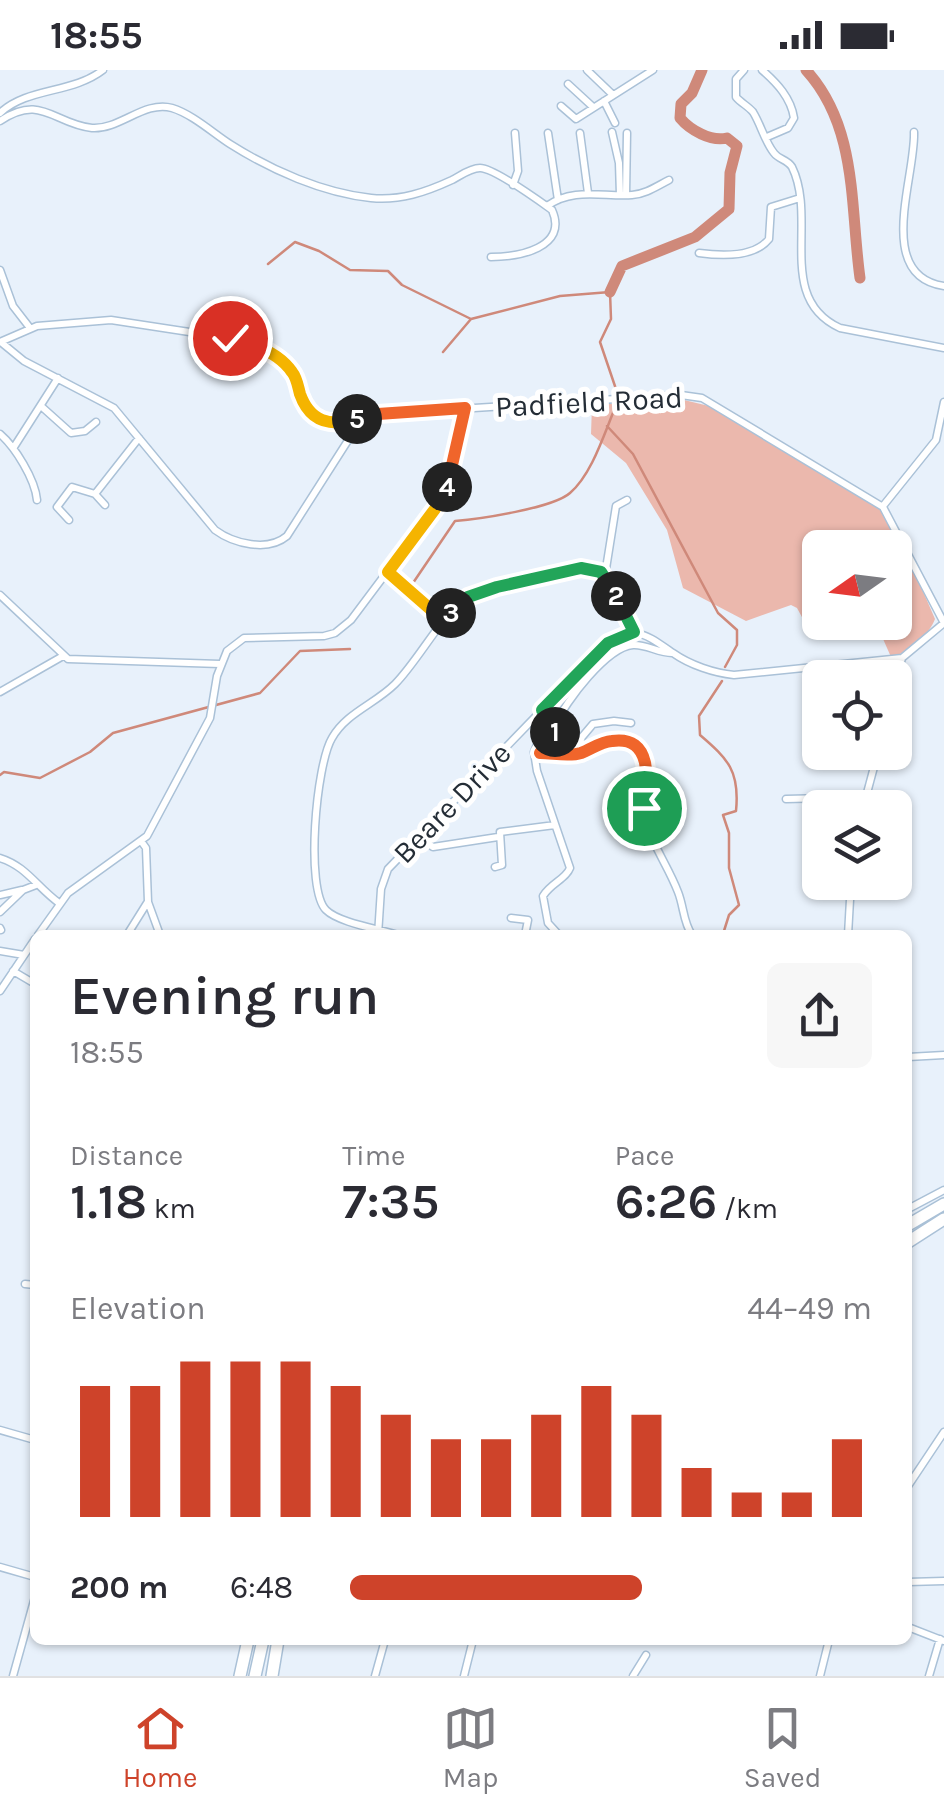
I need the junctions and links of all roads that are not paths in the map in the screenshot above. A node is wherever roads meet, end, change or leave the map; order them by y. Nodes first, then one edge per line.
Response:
1 (103, 70) edge
2 (587, 70) edge
3 (653, 70) edge
4 (744, 70) edge
5 (762, 70) edge
6 (568, 84) dead end
7 (613, 95) junction
8 (604, 101) junction
9 (561, 106) dead end
10 (593, 107) junction
11 (1, 112) edge
12 (0, 122) edge
13 (615, 123) dead end
14 (612, 132) dead end
15 (626, 132) dead end
16 (914, 132) dead end
17 (548, 133) dead end
18 (515, 134) dead end
19 (580, 134) dead end
20 (767, 137) junction
21 (669, 180) dead end
22 (513, 185) junction
23 (588, 193) junction
24 (623, 195) junction
25 (800, 198) junction
26 (558, 200) junction
27 (548, 206) junction
28 (698, 254) dead end
29 (491, 257) dead end
30 (0, 270) edge
31 (944, 286) edge
32 (30, 328) junction
33 (0, 342) edge
34 (944, 348) edge
35 (58, 378) junction
36 (944, 402) edge
37 (42, 407) junction
38 (465, 408) junction
39 (363, 417) junction
40 (96, 422) dead end
41 (0, 434) edge
42 (139, 438) junction
43 (14, 447) junction
44 (94, 494) junction
45 (37, 500) dead end
46 (627, 500) dead end
47 (105, 506) dead end
48 (882, 506) junction
49 (69, 520) dead end
50 (388, 572) junction
51 (604, 576) junction
52 (0, 595) edge
53 (445, 622) junction
54 (944, 623) edge
55 (634, 632) junction
56 (673, 653) junction
57 (62, 656) junction
58 (902, 658) joint
59 (220, 664) junction
60 (0, 692) edge
61 (542, 710) junction
62 (549, 716) junction
63 (632, 723) dead end
64 (556, 724) junction
65 (537, 754) junction
66 (576, 754) junction
67 (786, 799) dead end
68 (802, 799) edge
69 (555, 825) junction
70 (418, 837) junction
71 (498, 838) junction
72 (141, 841) junction
73 (0, 858) edge
74 (495, 867) dead end
75 (36, 885) junction
76 (23, 890) junction
77 (0, 895) edge
78 (849, 900) edge
79 (148, 902) junction
80 (59, 903) junction
81 (0, 912) edge
82 (511, 918) dead end
83 (547, 919) junction
84 (528, 922) junction
85 (41, 930) edge
86 (129, 930) edge
87 (158, 930) edge
88 (374, 930) edge
89 (379, 930) edge
90 (526, 930) edge
91 (555, 930) edge
92 (689, 930) edge
93 (848, 930) edge
94 (30, 947) edge
95 (0, 950) edge
96 (25, 955) junction
97 (13, 971) junction
98 (30, 981) edge
99 (0, 991) edge
100 (944, 1055) edge
101 (912, 1057) edge
102 (944, 1190) edge
103 (944, 1204) edge
104 (912, 1207) edge
105 (944, 1219) edge
106 (912, 1222) edge
107 (912, 1239) edge
108 (25, 1284) dead end
109 (30, 1284) edge
110 (0, 1430) edge
111 (944, 1432) edge
112 (30, 1439) edge
113 (912, 1480) edge
114 (0, 1567) edge
115 (30, 1576) edge
116 (944, 1580) edge
117 (912, 1582) edge
118 (30, 1616) edge
119 (912, 1629) edge
120 (942, 1640) edge
121 (247, 1645) edge
122 (262, 1645) edge
123 (277, 1645) edge
124 (384, 1645) edge
125 (473, 1645) edge
126 (828, 1645) edge
127 (646, 1655) dead end
128 (13, 1676) edge
129 (240, 1676) edge
130 (254, 1676) edge
131 (272, 1676) edge
132 (375, 1676) edge
133 (464, 1676) edge
134 (634, 1676) edge
135 (820, 1676) edge
136 (929, 1676) edge

1 - 11 street
2 - 7 street
3 - 7 street
4 - 20 street
5 - 20 street
6 - 10 street
7 - 8 street
8 - 10 street
8 - 13 street
9 - 10 street
12 - 22 street
14 - 24 street
15 - 24 street
16 - 31 street
17 - 26 street
18 - 22 street
19 - 23 street
20 - 25 street
21 - 24 street
22 - 27 street
23 - 24 street
23 - 26 street
25 - 28 street
25 - 34 street
26 - 27 street
27 - 29 street
30 - 32 street
32 - 33 street, Padfield Road
32 - 39 street, Padfield Road
33 - 35 street
35 - 37 street
35 - 42 street
36 - 48 street
37 - 40 street
37 - 43 street
38 - 39 street, Padfield Road
38 - 48 street, Padfield Road
38 - 50 street
39 - 42 street
41 - 43 street
42 - 44 street
43 - 45 street
44 - 47 street
44 - 49 street
46 - 51 street
48 - 54 street
50 - 53 street
50 - 59 street
51 - 53 street
51 - 55 street
52 - 57 street
53 - 88 street
54 - 58 street
55 - 56 street
55 - 61 street, Beare Drive
56 - 58 street
56 - 64 street
57 - 59 street
57 - 60 street
59 - 72 street
61 - 62 street
61 - 70 street, Beare Drive
62 - 64 street
62 - 65 street
63 - 66 street
64 - 65 street
65 - 66 street
65 - 69 street
66 - 92 street
67 - 68 street
69 - 71 street
69 - 83 street
70 - 71 street
70 - 89 street, Beare Drive
71 - 74 street
72 - 79 street
72 - 80 street
73 - 75 street
75 - 76 street
75 - 80 street
76 - 77 street
76 - 81 street
78 - 93 street
79 - 86 street
79 - 87 street
80 - 85 street
82 - 84 street
83 - 84 street
83 - 91 street
84 - 90 street
94 - 96 street
95 - 96 street
96 - 97 street
97 - 98 street
97 - 99 street
100 - 101 street
102 - 104 street
103 - 106 highway
105 - 107 highway
108 - 109 street
110 - 112 street
111 - 113 street
114 - 115 street
116 - 117 street
118 - 128 street
119 - 120 street
120 - 136 street
121 - 129 highway
122 - 130 highway
123 - 131 highway
124 - 132 street
125 - 133 street
126 - 135 street
127 - 134 street

